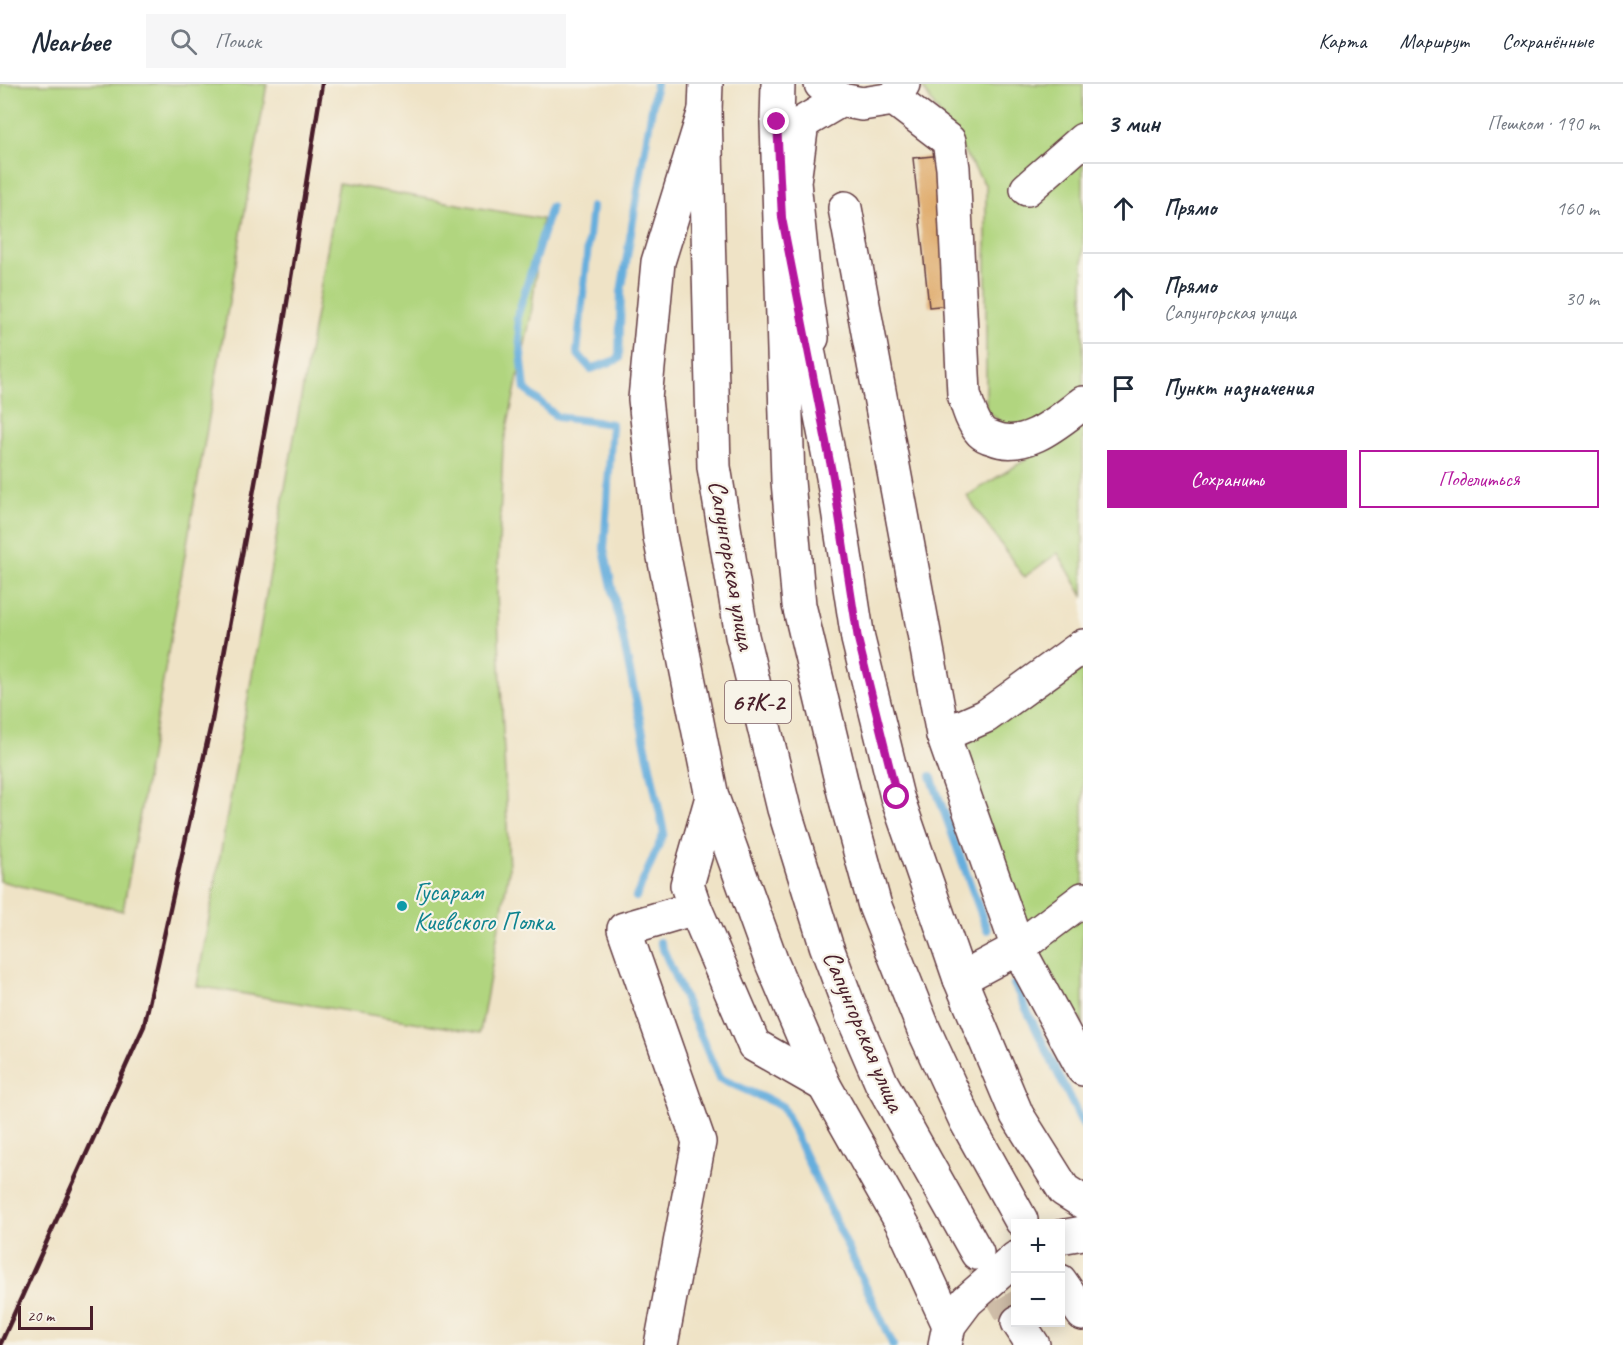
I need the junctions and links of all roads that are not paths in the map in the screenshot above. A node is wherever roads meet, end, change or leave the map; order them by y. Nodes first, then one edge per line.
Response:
1 (778, 84) edge
2 (898, 91) edge
3 (831, 92) edge
4 (706, 97) edge
5 (1083, 141) edge
6 (1027, 189) dead end
7 (845, 208) dead end
8 (782, 218) junction
9 (1083, 403) edge
10 (833, 477) junction
11 (1083, 646) edge
12 (944, 735) junction
13 (712, 797) junction
14 (1083, 899) edge
15 (695, 908) junction
16 (1018, 948) junction
17 (960, 979) junction
18 (1083, 1069) edge
19 (824, 1085) junction
20 (1083, 1202) edge
21 (1020, 1219) edge
22 (1083, 1233) edge
23 (1065, 1236) edge
24 (977, 1253) tunnel mouth
25 (1011, 1262) edge
26 (1065, 1288) edge
27 (1083, 1314) edge
28 (1021, 1327) edge
29 (947, 1335) edge
30 (661, 1345) edge
31 (1033, 1345) edge

1 - 8 main road, 67К-2
2 - 3 main road
2 - 9 main road
3 - 10 main road
4 - 13 main road
4 - 24 main road, Сапунгорская улица / 67К-2
5 - 6 main road
7 - 12 main road
8 - 10 main road, 67К-2
8 - 21 main road, 67К-2
10 - 17 main road, 67К-2
11 - 12 main road
12 - 16 main road
13 - 15 main road
13 - 19 main road
14 - 16 main road
15 - 19 main road
15 - 30 main road
16 - 17 main road
16 - 18 main road
17 - 20 main road, 67К-2
19 - 29 main road
22 - 23 main road
25 - 29 main road
26 - 27 main road
28 - 31 main road

